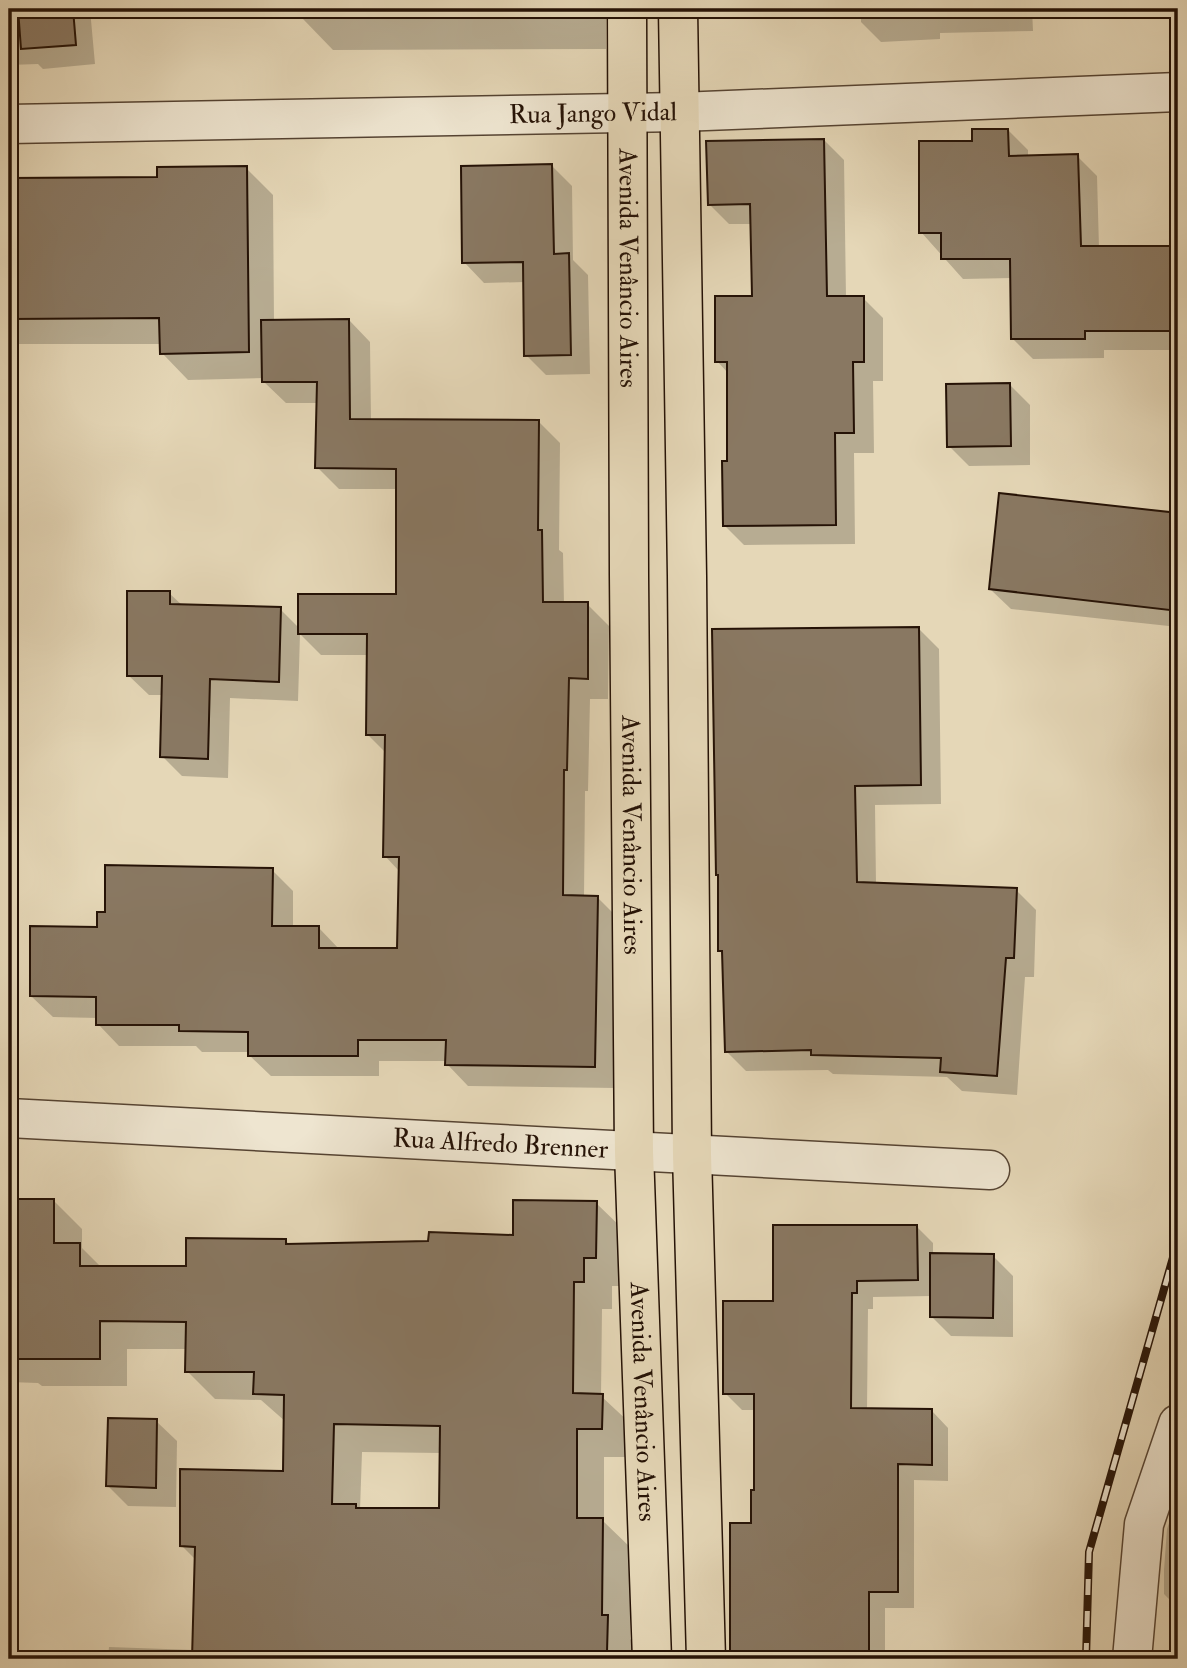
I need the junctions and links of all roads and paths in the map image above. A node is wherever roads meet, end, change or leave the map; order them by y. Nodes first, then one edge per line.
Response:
1 (627, 9) edge
2 (678, 9) edge
3 (1178, 92) edge
4 (680, 112) junction
5 (628, 113) junction
6 (9, 124) edge
7 (629, 575) junction
8 (687, 576) junction
9 (9, 1118) edge
10 (634, 1152) junction
11 (692, 1154) junction
12 (990, 1170) dead end
13 (1178, 1424) edge
14 (652, 1659) edge
15 (706, 1659) edge
16 (1132, 1659) edge

1 - 5 main road, Avenida Venâncio Aires
2 - 4 main road, Avenida Venâncio Aires
3 - 4 street, Rua Jango Vidal
4 - 5 street, Rua Jango Vidal
4 - 8 main road, Avenida Venâncio Aires
5 - 6 street, Rua Jango Vidal
5 - 7 main road, Avenida Venâncio Aires
7 - 8 main road
7 - 10 main road, Avenida Venâncio Aires
8 - 11 main road, Avenida Venâncio Aires
9 - 10 street, Rua Alfredo Brenner
10 - 11 street, Rua Alfredo Brenner
10 - 14 main road, Avenida Venâncio Aires
11 - 12 street, Rua Alfredo Brenner
11 - 15 main road, Avenida Venâncio Aires
13 - 16 street

